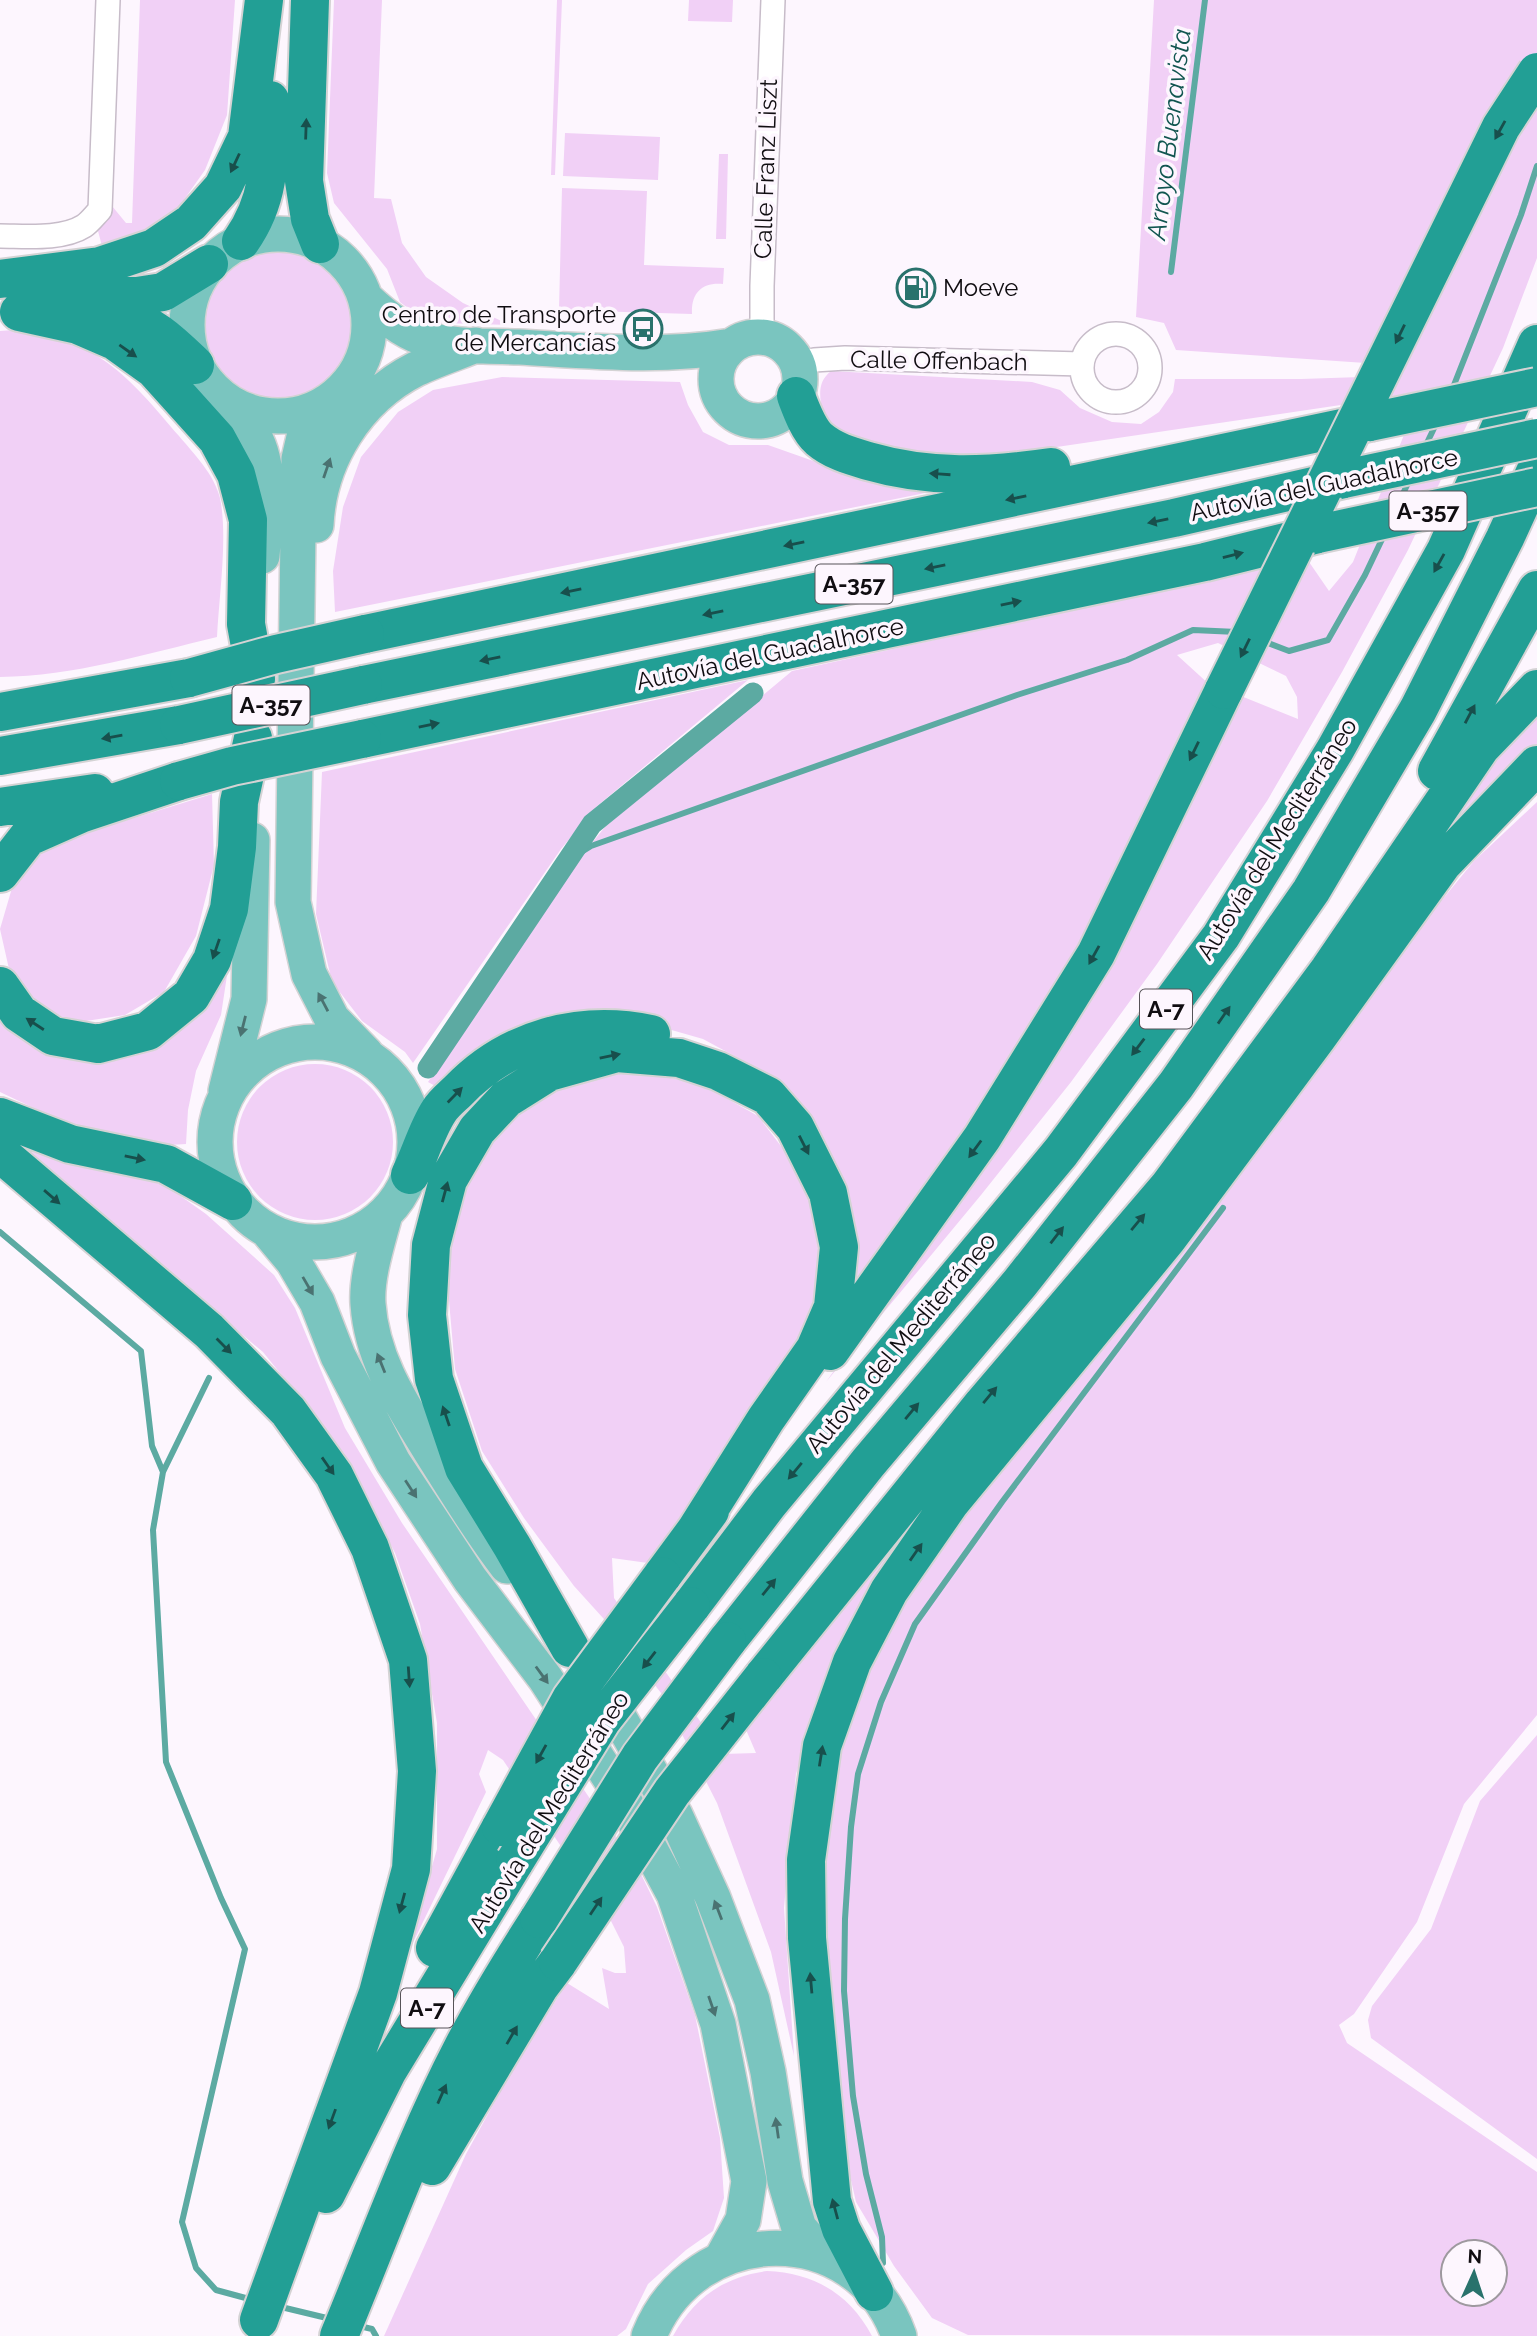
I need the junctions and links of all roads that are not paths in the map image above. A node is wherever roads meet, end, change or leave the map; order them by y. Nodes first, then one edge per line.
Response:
1 (108, 0) edge
2 (264, 0) edge
3 (271, 0) edge
4 (310, 0) edge
5 (773, 0) edge
6 (1537, 72) edge
7 (0, 236) edge
8 (241, 241) junction
9 (320, 244) junction
10 (209, 264) junction
11 (0, 279) edge
12 (366, 299) junction
13 (6, 307) edge
14 (747, 341) junction
15 (1537, 344) edge
16 (476, 345) junction
17 (658, 354) junction
18 (1082, 364) dead end
19 (195, 365) junction
20 (351, 381) junction
21 (797, 383) junction
22 (1537, 387) edge
23 (718, 391) junction
24 (231, 404) junction
25 (324, 405) junction
26 (1537, 438) edge
27 (1251, 449) junction
28 (1537, 468) edge
29 (1537, 488) edge
30 (1537, 590) edge
31 (266, 666) junction
32 (189, 673) junction
33 (1537, 689) edge
34 (0, 690) edge
35 (0, 712) edge
36 (296, 729) junction
37 (253, 738) junction
38 (0, 756) edge
39 (1537, 765) edge
40 (179, 781) junction
41 (0, 807) edge
42 (0, 873) edge
43 (0, 986) edge
44 (1272, 1045) junction
45 (366, 1054) junction
46 (226, 1091) junction
47 (768, 1096) junction
48 (0, 1117) edge
49 (0, 1153) edge
50 (410, 1175) junction
51 (233, 1201) junction
52 (385, 1214) junction
53 (268, 1231) junction
54 (696, 1530) junction
55 (569, 1648) junction
56 (508, 1844) junction
57 (426, 2156) junction
58 (332, 2158) junction
59 (825, 2257) junction
60 (722, 2258) junction
61 (874, 2292) junction
62 (256, 2328) edge
63 (649, 2335) edge
64 (342, 2336) edge
65 (899, 2336) edge

1 - 7 street
2 -> 11 highway
3 - 8 highway
9 -> 4 highway
5 - 14 street, Calle Franz Liszt
6 -> 54 highway, bridge
8 - 9 main road
8 - 10 main road
9 - 12 main road
10 - 13 highway
10 - 19 main road
12 - 16 main road
12 - 20 main road
13 - 19 highway
13 -> 31 highway
14 - 17 main road
14 - 21 main road
14 - 23 main road
15 -> 56 highway, Autovía del Mediterráneo / A-7, bridge
16 - 17 main road
16 - 20 main road
36 -> 16 main road
17 - 23 main road
18 - 21 street, Calle Offenbach
19 - 24 main road
20 - 25 main road
21 - 23 main road
27 -> 21 highway
22 - 27 highway, bridge
24 - 25 main road
24 - 31 main road
25 - 36 main road
26 -> 38 highway, Autovía del Guadalhorce / A-357, bridge
27 -> 31 highway, bridge
57 -> 28 highway, Autovía del Mediterráneo / A-7, bridge
40 -> 29 highway, Autovía del Guadalhorce / A-357, bridge
44 -> 30 highway
31 - 32 highway, bridge
31 - 37 main road
32 - 34 highway
32 - 35 highway
33 - 44 highway
45 -> 36 main road
37 -> 43 highway
37 -> 46 main road
61 -> 39 highway
40 - 41 highway, Autovía del Guadalhorce / A-357
40 - 42 highway
57 -> 44 highway, bridge
45 - 46 main road
45 - 50 main road
46 - 51 main road
50 -> 47 highway
47 -> 54 highway
55 -> 47 highway
48 -> 51 highway
49 -> 58 highway
50 - 52 main road
51 - 53 main road
52 - 53 main road
55 -> 52 main road
53 -> 60 main road
54 -> 56 highway, bridge
59 -> 55 main road
56 - 58 highway, Autovía del Mediterráneo / A-7
57 - 64 highway
58 - 62 highway
59 - 60 main road
59 - 61 main road
60 - 63 main road
61 - 65 main road

